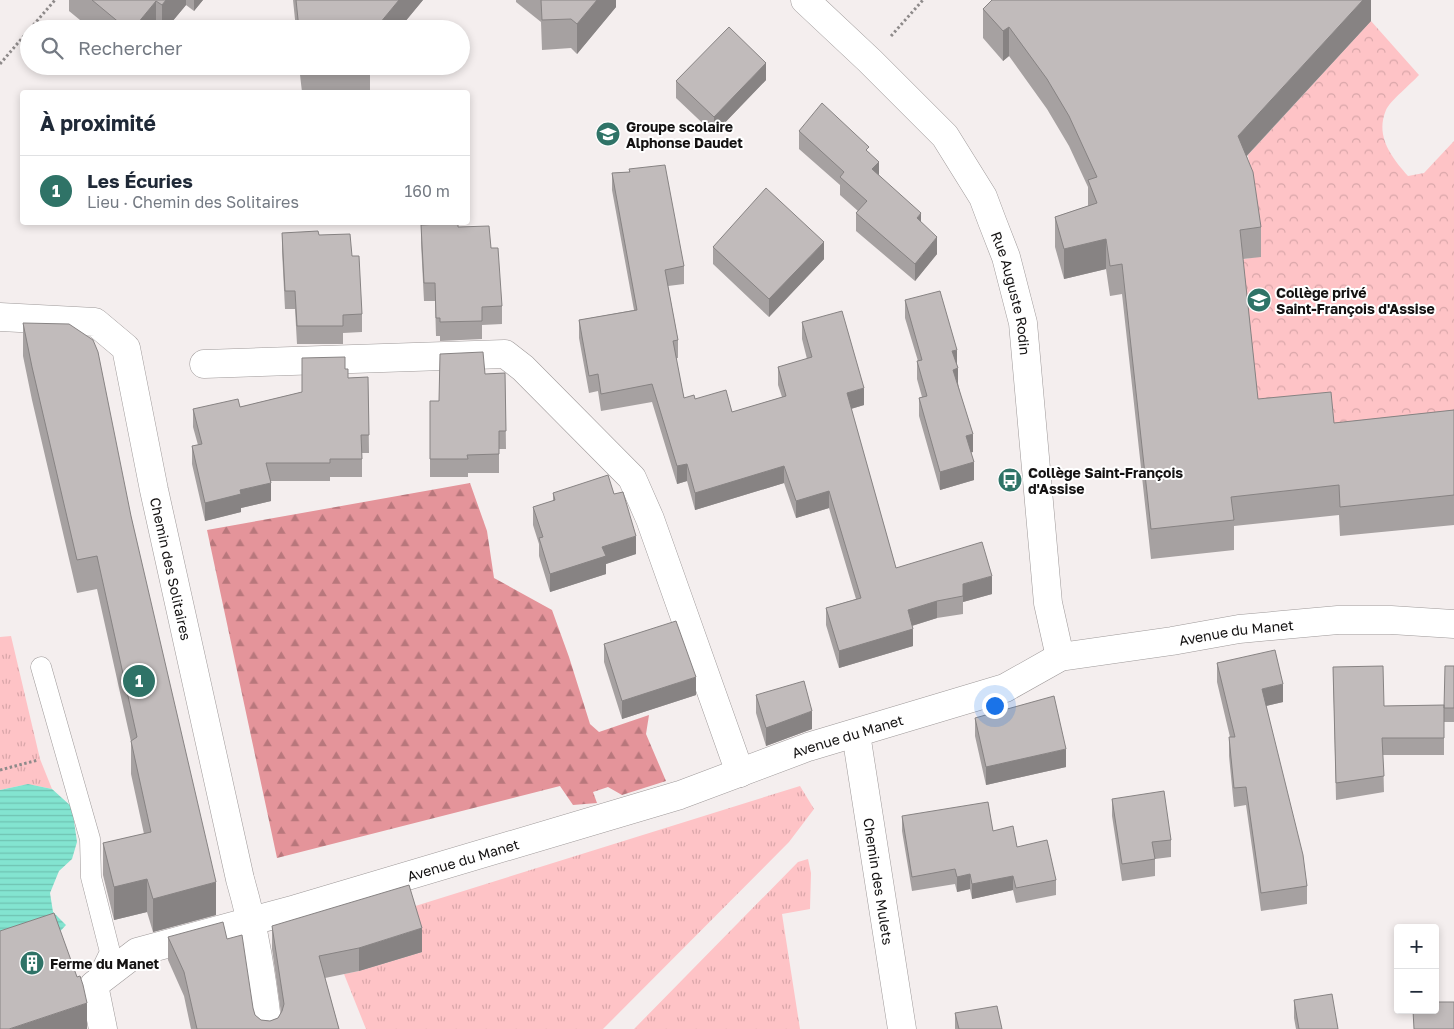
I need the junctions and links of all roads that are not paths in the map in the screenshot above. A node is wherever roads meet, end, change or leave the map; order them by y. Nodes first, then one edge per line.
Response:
1 (804, 0) edge
2 (0, 317) edge
3 (204, 364) dead end
4 (1454, 624) edge
5 (1060, 657) junction
6 (41, 667) dead end
7 (856, 734) junction
8 (740, 773) junction
9 (252, 920) junction
10 (94, 985) junction
11 (103, 1029) edge
12 (268, 1029) edge
13 (902, 1029) edge

1 - 5 street, Rue Auguste Rodin
2 - 9 street, Chemin des Solitaires
3 - 8 street
4 - 5 street, Avenue du Manet
5 - 7 street, Avenue du Manet
6 - 10 lane
7 - 8 street, Avenue du Manet
7 - 13 street, Chemin des Mulets
8 - 9 street, Avenue du Manet
9 - 10 street, Avenue du Manet
9 - 12 street, Chemin des Solitaires
10 - 11 street

